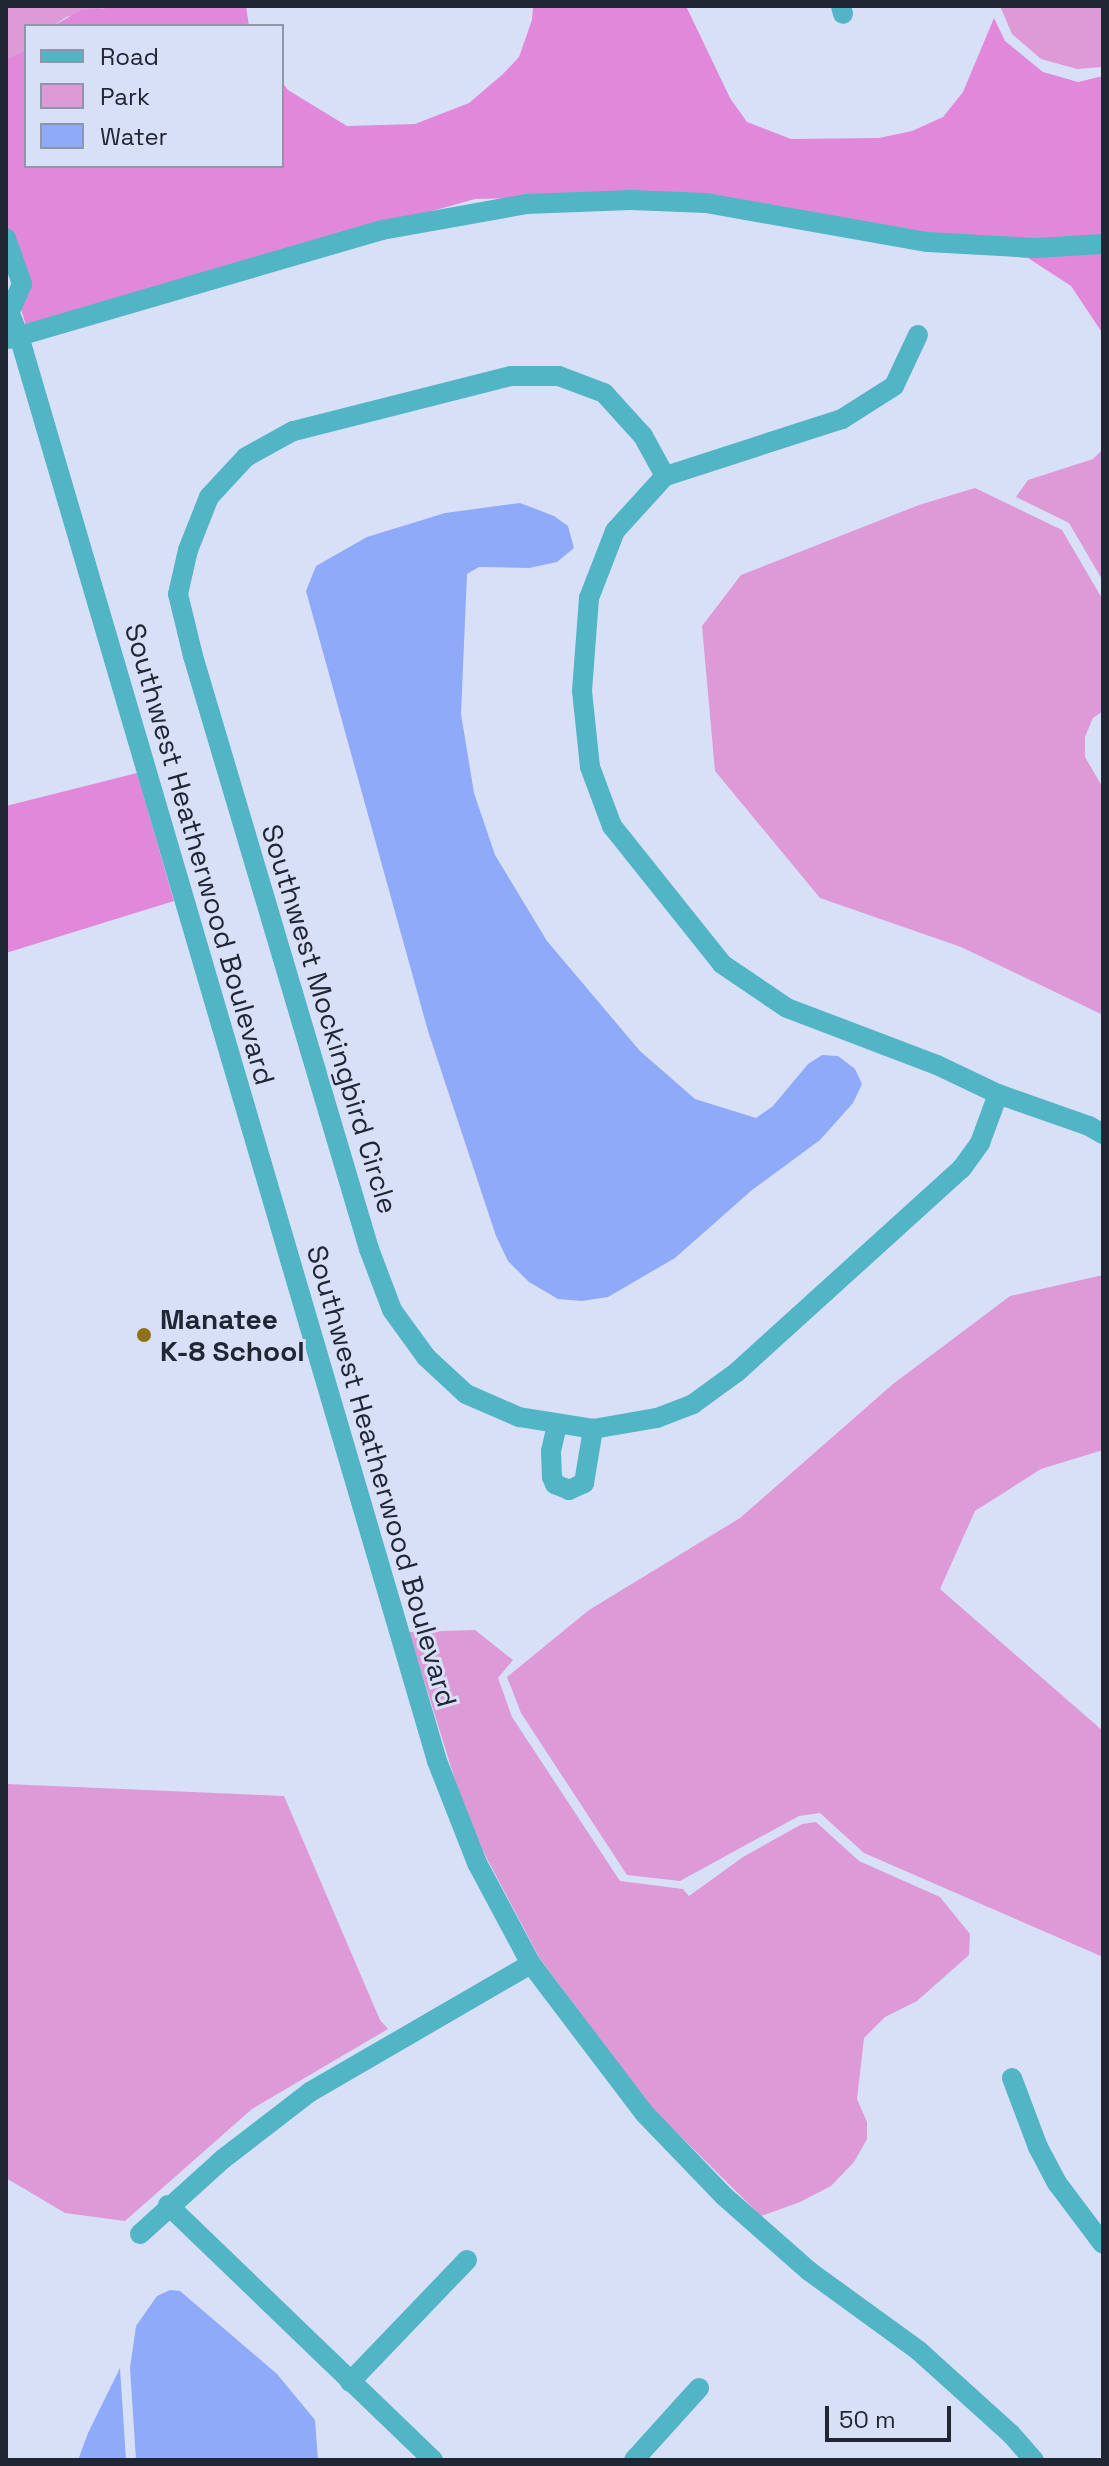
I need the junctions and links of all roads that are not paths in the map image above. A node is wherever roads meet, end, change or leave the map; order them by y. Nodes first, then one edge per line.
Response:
1 (6, 238) edge
2 (1103, 244) edge
3 (8, 307) edge
4 (918, 335) dead end
5 (12, 338) edge
6 (665, 476) junction
7 (998, 1094) junction
8 (1103, 1134) edge
9 (557, 1425) junction
10 (593, 1429) junction
11 (531, 1964) junction
12 (1012, 2078) dead end
13 (168, 2205) junction
14 (140, 2234) dead end
15 (1103, 2244) edge
16 (467, 2260) dead end
17 (350, 2382) junction
18 (699, 2388) dead end
19 (433, 2460) edge
20 (634, 2460) edge
21 (1034, 2460) edge

1 - 3 street, Southwest Heatherwood Boulevard
2 - 5 street
3 - 5 street, Southwest Heatherwood Boulevard
4 - 6 street
5 - 11 street, Southwest Heatherwood Boulevard
6 - 7 street
6 - 9 street, Southwest Mockingbird Circle
7 - 8 street
7 - 10 street, Southwest Mockingbird Circle
9 - 10 street, Southwest Mockingbird Circle
9 - 10 street
11 - 13 street
11 - 21 street, Southwest Heatherwood Boulevard
12 - 15 street
13 - 14 street
13 - 17 street
16 - 17 street
17 - 19 street
18 - 20 street

